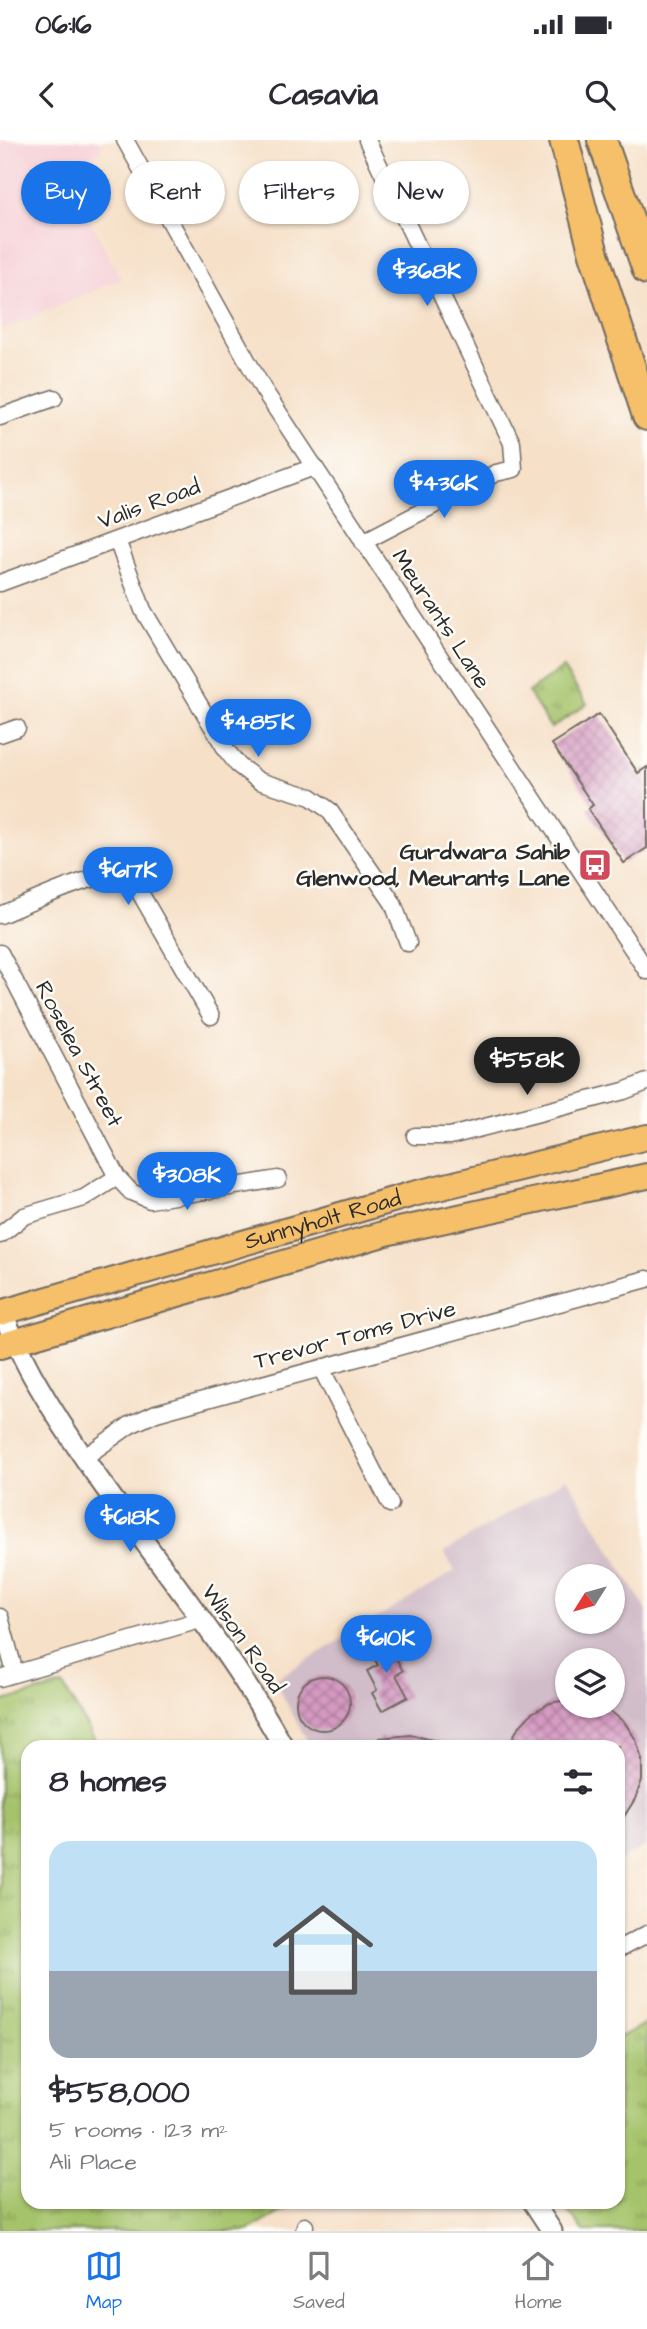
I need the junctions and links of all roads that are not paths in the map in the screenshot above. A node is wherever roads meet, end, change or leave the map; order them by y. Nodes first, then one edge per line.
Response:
1 (125, 140) edge
2 (367, 140) edge
3 (564, 140) edge
4 (602, 140) edge
5 (647, 270) edge
6 (54, 398) dead end
7 (647, 416) edge
8 (0, 417) edge
9 (314, 467) junction
10 (117, 540) junction
11 (363, 541) junction
12 (0, 583) edge
13 (17, 728) dead end
14 (0, 734) edge
15 (0, 915) edge
16 (408, 943) dead end
17 (0, 953) edge
18 (647, 971) edge
19 (211, 1016) dead end
20 (647, 1083) edge
21 (415, 1136) dead end
22 (647, 1137) edge
23 (647, 1176) edge
24 (117, 1177) junction
25 (278, 1179) dead end
26 (0, 1235) edge
27 (647, 1279) edge
28 (1, 1313) edge
29 (8, 1344) edge
30 (321, 1368) junction
31 (85, 1457) junction
32 (390, 1504) dead end
33 (0, 1617) edge
34 (200, 1620) junction
35 (8, 1676) edge
36 (280, 1740) edge
37 (647, 1934) edge
38 (625, 1945) edge
39 (538, 2209) edge
40 (552, 2231) edge

1 - 9 street, Meurants Lane
2 - 11 street
3 - 7 highway
4 - 5 highway
6 - 8 street
9 - 10 street, Valis Road
9 - 11 street, Meurants Lane
10 - 12 street, Valis Road
10 - 16 street
11 - 18 street, Meurants Lane
13 - 14 street
15 - 19 street
17 - 24 street, Roselea Street
20 - 21 street
22 - 28 main road, Sunnyholt Road
23 - 29 main road, Sunnyholt Road
24 - 25 street
24 - 26 street
27 - 30 street, Trevor Toms Drive
28 - 29 street, Wilson Road
29 - 31 street, Wilson Road
30 - 31 street, Trevor Toms Drive
30 - 32 street
31 - 34 street, Wilson Road
33 - 35 street
34 - 35 street
34 - 36 street, Wilson Road
37 - 38 street
39 - 40 street

